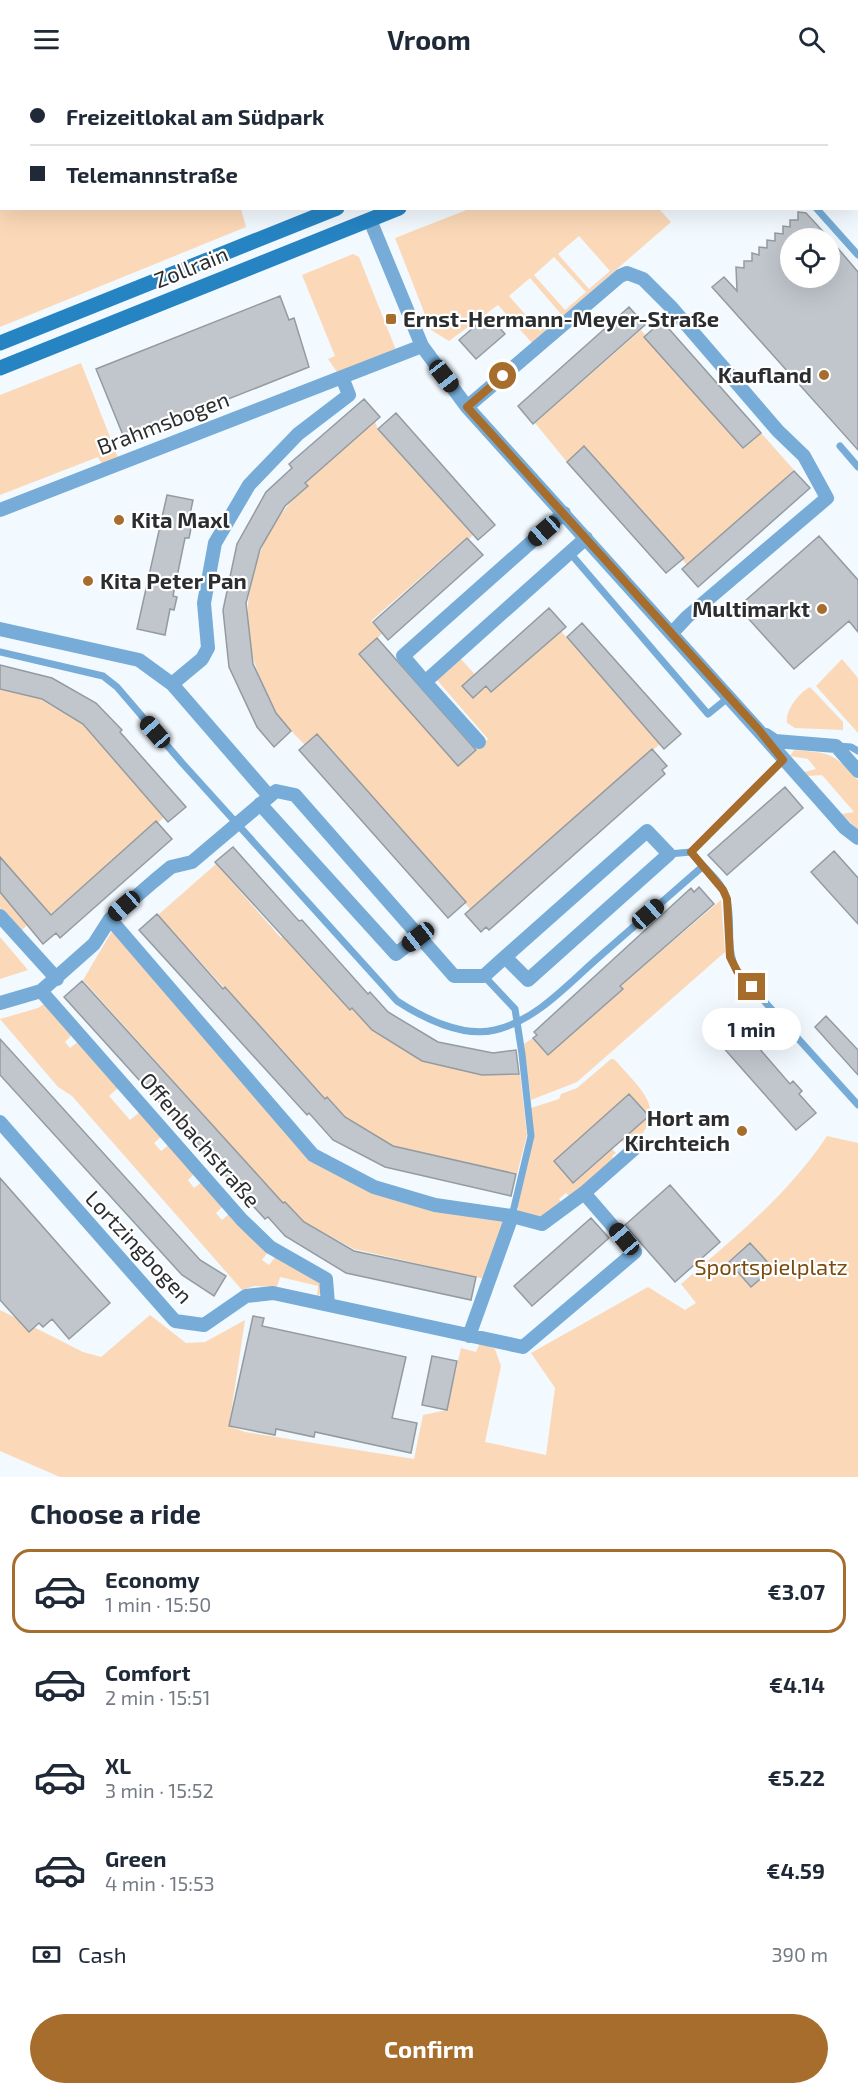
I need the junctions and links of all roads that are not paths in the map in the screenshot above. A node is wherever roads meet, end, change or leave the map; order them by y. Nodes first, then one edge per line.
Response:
1 (332, 210) edge
2 (389, 210) edge
3 (818, 210) edge
4 (368, 214) edge
5 (858, 255) edge
6 (0, 343) edge
7 (422, 345) junction
8 (0, 368) edge
9 (342, 377) junction
10 (467, 407) junction
11 (840, 446) dead end
12 (858, 467) edge
13 (0, 510) edge
14 (564, 513) junction
15 (586, 538) junction
16 (570, 553) junction
17 (0, 629) edge
18 (672, 633) junction
19 (0, 652) edge
20 (425, 682) junction
21 (172, 684) junction
22 (729, 697) junction
23 (759, 730) junction
24 (479, 742) dead end
25 (836, 746) junction
26 (858, 751) edge
27 (783, 760) junction
28 (858, 771) edge
29 (264, 800) junction
30 (237, 824) junction
31 (858, 838) edge
32 (691, 852) junction
33 (669, 854) junction
34 (702, 867) junction
35 (0, 915) edge
36 (110, 919) junction
37 (418, 937) junction
38 (505, 957) junction
39 (484, 976) junction
40 (57, 979) junction
41 (41, 991) junction
42 (0, 1003) edge
43 (517, 1022) junction
44 (858, 1105) edge
45 (0, 1122) edge
46 (634, 1149) dead end
47 (584, 1193) junction
48 (512, 1216) junction
49 (328, 1304) junction
50 (469, 1336) junction

1 - 6 main road, Zollrain
2 - 4 main road, Zollrain
3 - 5 lane
4 - 7 street
4 - 8 main road, Zollrain
7 - 9 street, Brahmsbogen
7 - 10 street
9 - 13 street, Brahmsbogen
9 - 21 street
10 - 14 street
10 - 18 street
11 - 12 lane
14 - 15 street
14 - 20 street
15 - 16 street
15 - 18 street
16 - 20 street
16 - 22 lane
17 - 21 street
18 - 22 street
19 - 30 lane
20 - 24 street
21 - 29 street
22 - 23 street
23 - 25 street
23 - 27 street
25 - 26 lane
25 - 28 street
27 - 31 street
27 - 32 lane
29 - 30 street
29 - 37 street
29 - 37 street
30 - 36 street
30 - 43 lane
32 - 33 lane
32 - 34 lane
33 - 38 street
33 - 38 street
34 - 43 lane
34 - 44 lane
35 - 40 street
36 - 40 street
36 - 48 street
37 - 39 street
38 - 39 street
39 - 43 lane
40 - 41 street
41 - 42 street
41 - 49 street, Offenbachstraße
43 - 48 lane
45 - 49 street, Lortzingbogen
46 - 47 street
47 - 48 street
47 - 50 street
48 - 50 street
49 - 50 street

